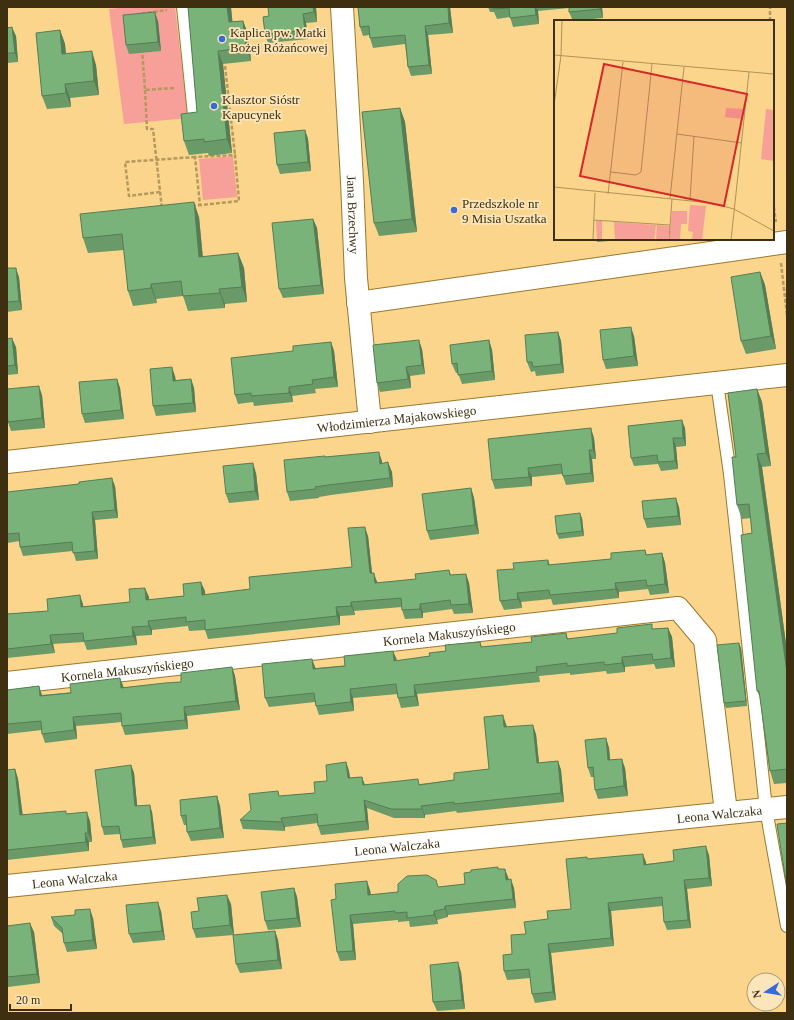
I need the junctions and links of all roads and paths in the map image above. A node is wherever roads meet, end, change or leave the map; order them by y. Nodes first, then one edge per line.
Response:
1 (183, 7) edge
2 (342, 7) edge
3 (770, 7) edge
4 (170, 10) dead end
5 (770, 20) edge
6 (140, 22) edge
7 (141, 46) edge
8 (225, 66) edge
9 (191, 86) junction
10 (145, 90) junction
11 (194, 115) edge
12 (235, 155) junction
13 (195, 158) junction
14 (157, 160) junction
15 (160, 192) junction
16 (200, 205) junction
17 (185, 207) edge
18 (162, 210) edge
19 (787, 242) edge
20 (358, 303) junction
21 (787, 375) edge
22 (717, 383) junction
23 (370, 422) junction
24 (7, 462) edge
25 (7, 683) edge
26 (777, 808) edge
27 (726, 812) junction
28 (7, 886) edge
29 (787, 926) edge

1 - 9 lane
2 - 20 street, Jana Brzechwy
3 - 5 path
4 - 6 path
7 - 10 path
8 - 12 path
9 - 10 path
9 - 11 lane
10 - 14 path
12 - 13 path
12 - 16 path
13 - 14 path
13 - 16 path
14 - 15 path
14 - 15 path
15 - 18 path
16 - 17 path
19 - 20 street
20 - 23 street, Jana Brzechwy
21 - 22 street, Włodzimierza Majakowskiego
22 - 23 street, Włodzimierza Majakowskiego
22 - 26 lane
23 - 24 street, Włodzimierza Majakowskiego
25 - 27 street, Kornela Makuszyńskiego
26 - 27 street, Leona Walczaka
26 - 29 lane
27 - 28 street, Leona Walczaka

